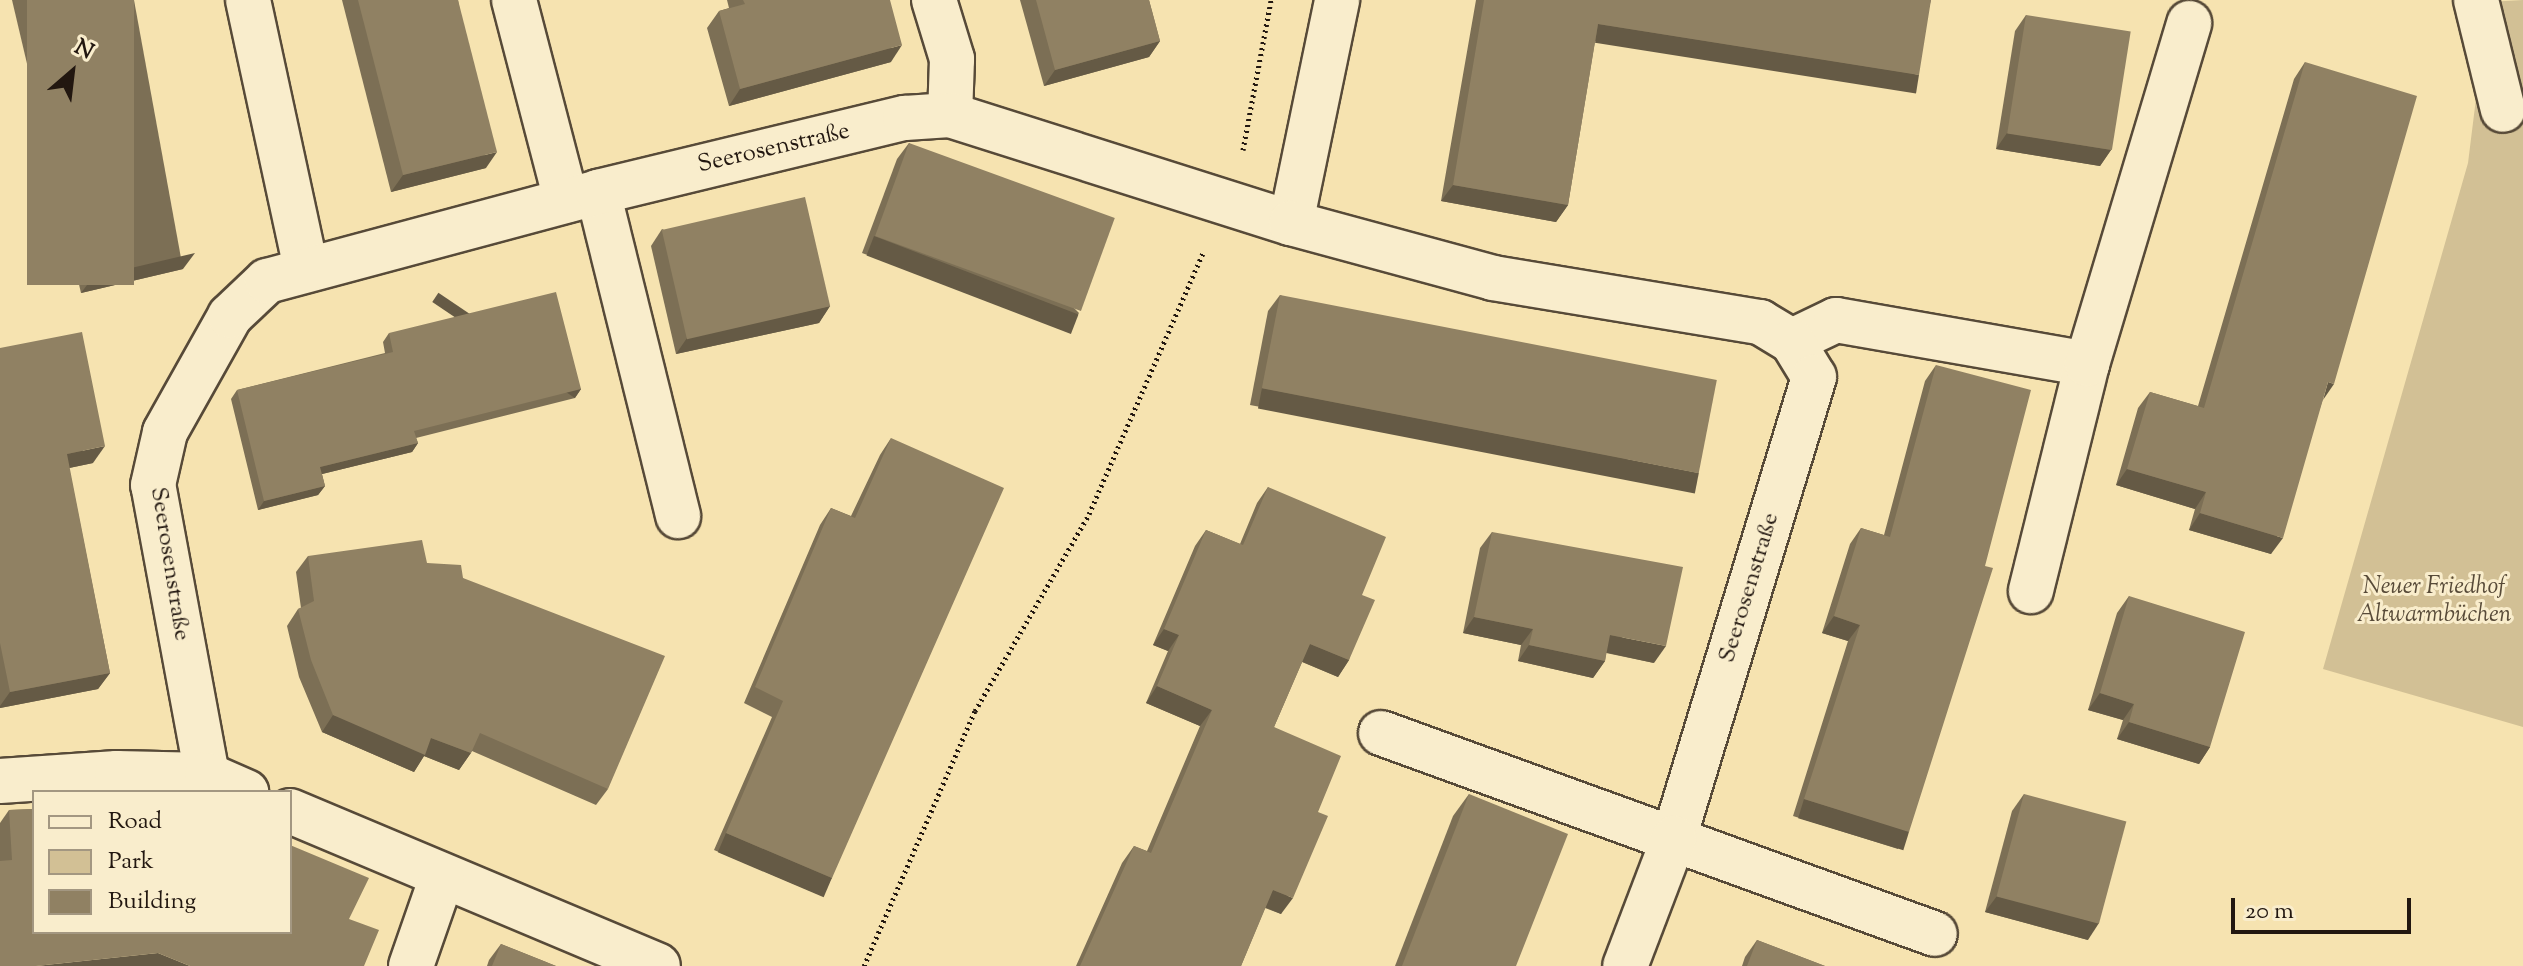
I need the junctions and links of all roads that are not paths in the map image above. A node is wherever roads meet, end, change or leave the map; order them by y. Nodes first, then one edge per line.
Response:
1 (248, 0) edge
2 (514, 0) edge
3 (934, 0) edge
4 (1337, 0) edge
5 (2476, 0) edge
6 (2189, 23) dead end
7 (2503, 110) dead end
8 (950, 115) junction
9 (582, 196) junction
10 (1291, 223) junction
11 (306, 269) junction
12 (1792, 341) junction
13 (2087, 364) junction
14 (678, 516) dead end
15 (2031, 591) dead end
16 (1381, 733) dead end
17 (0, 781) edge
18 (226, 784) edge
19 (292, 812) edge
20 (1674, 838) junction
21 (442, 877) junction
22 (1935, 934) dead end
23 (411, 966) edge
24 (658, 966) edge
25 (1625, 966) edge

1 - 11 street
2 - 9 street
3 - 8 street
4 - 10 street
5 - 7 street
6 - 13 street
8 - 9 street, Seerosenstraße
8 - 10 street, Seerosenstraße
9 - 11 street, Seerosenstraße
9 - 14 street
10 - 12 street, Seerosenstraße
11 - 18 street, Seerosenstraße
12 - 13 street
12 - 20 street, Seerosenstraße
13 - 15 street
16 - 20 street
17 - 18 street, Seerosenstraße
19 - 21 street
20 - 22 street
20 - 25 street, Seerosenstraße
21 - 23 street
21 - 24 street

